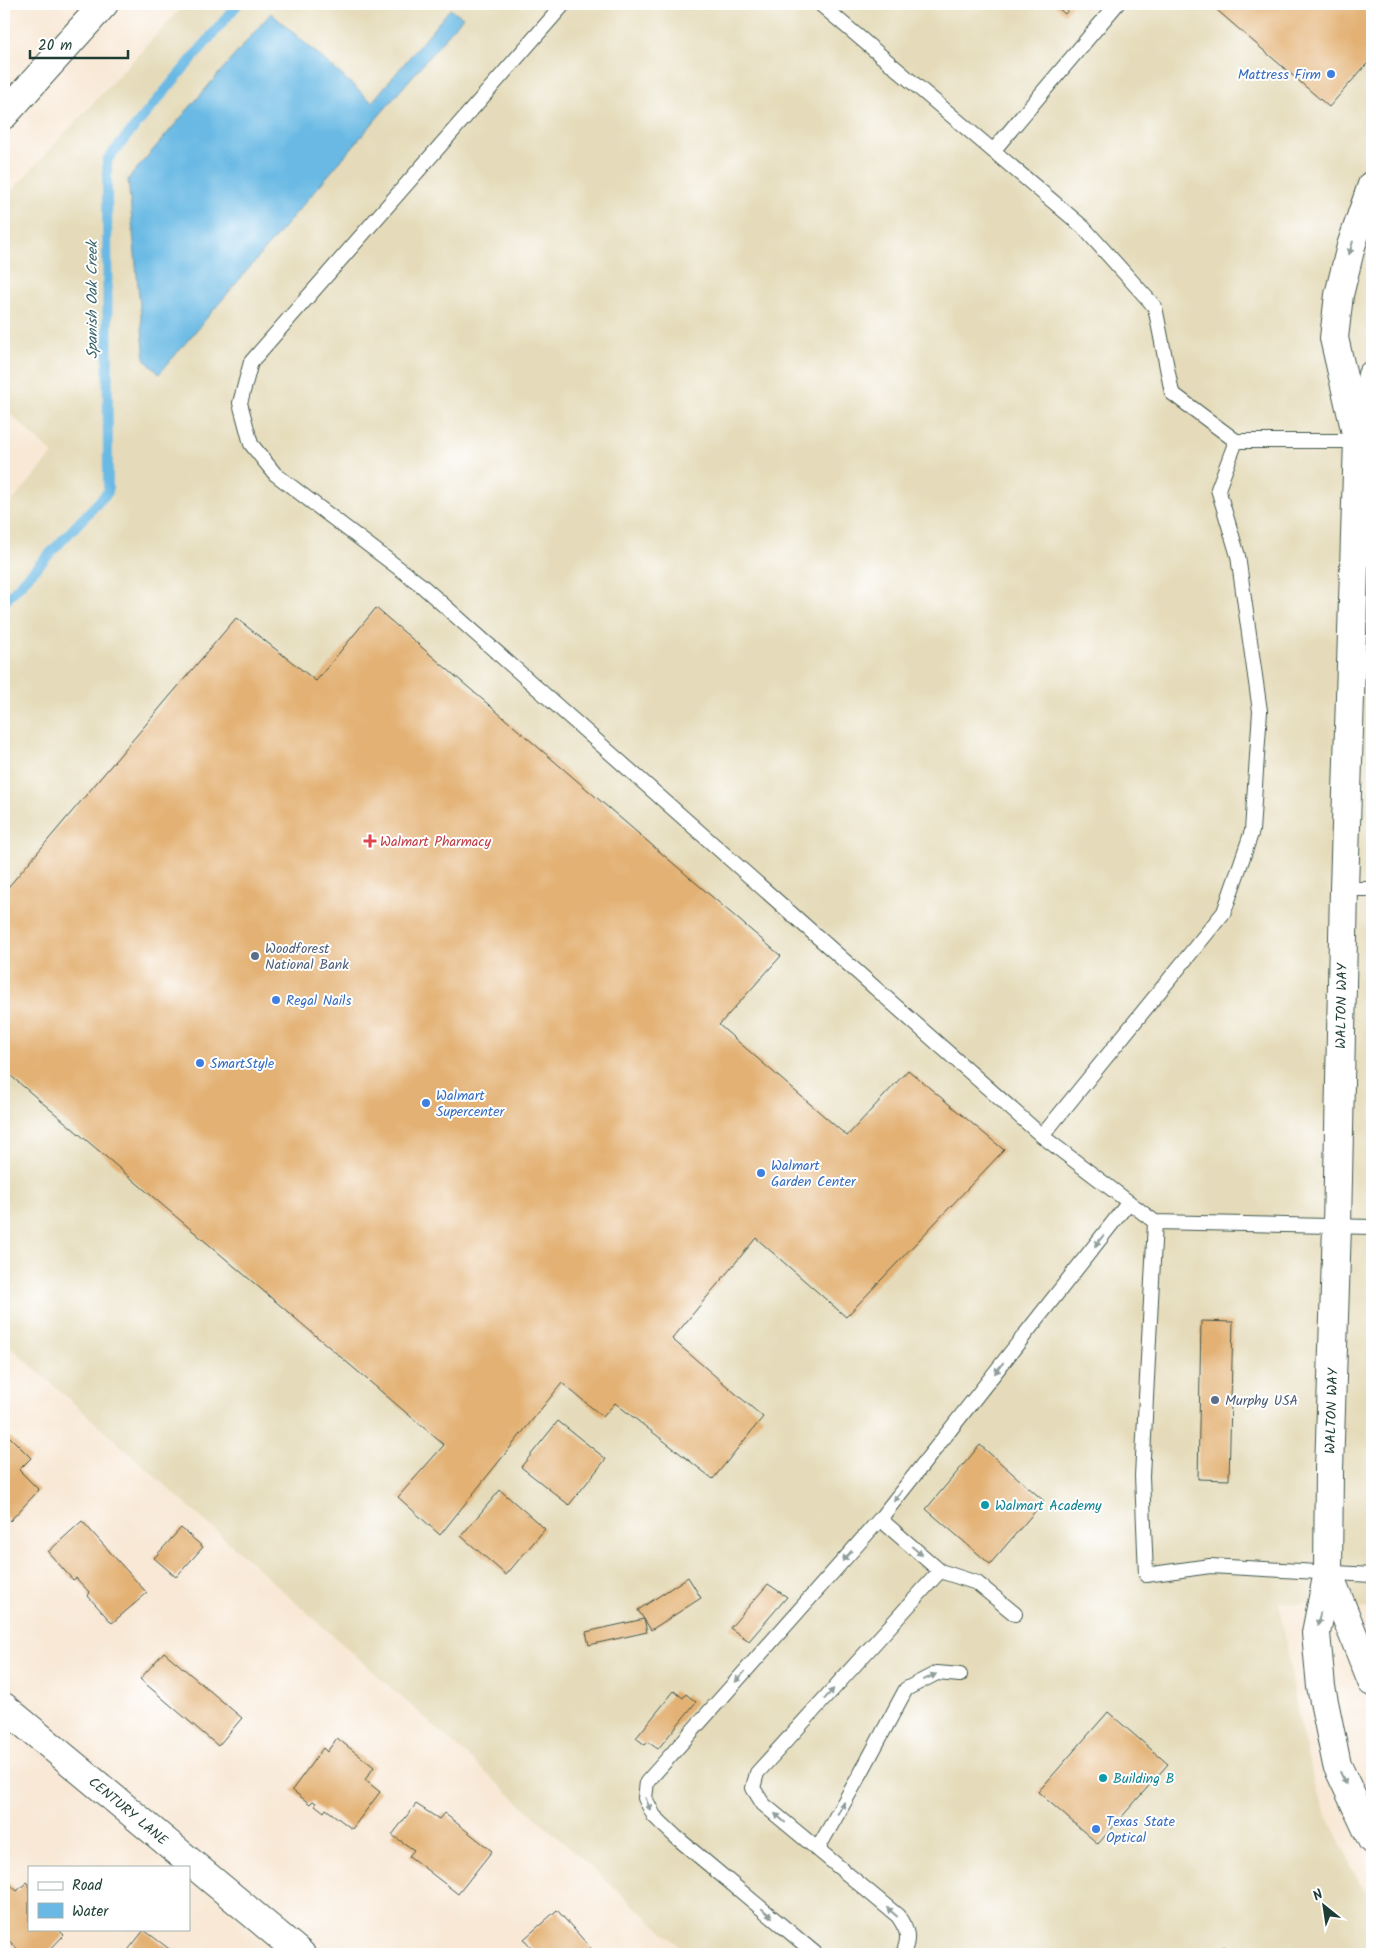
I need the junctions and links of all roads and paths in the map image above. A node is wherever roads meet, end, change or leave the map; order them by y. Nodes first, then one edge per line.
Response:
1 (104, 4) edge
2 (564, 4) edge
3 (820, 4) edge
4 (1118, 4) edge
5 (4, 116) edge
6 (993, 151) junction
7 (1372, 185) edge
8 (1372, 375) edge
9 (1365, 440) edge
10 (1236, 441) junction
11 (1344, 888) junction
12 (1372, 889) edge
13 (1042, 1136) junction
14 (1130, 1202) junction
15 (1155, 1222) junction
16 (1337, 1226) junction
17 (1372, 1226) edge
18 (880, 1519) junction
19 (940, 1571) junction
20 (1328, 1572) junction
21 (1372, 1575) edge
22 (1015, 1614) dead end
23 (960, 1675) dead end
24 (1372, 1682) edge
25 (4, 1707) edge
26 (1372, 1840) edge
27 (816, 1850) junction
28 (301, 1954) edge
29 (816, 1954) edge
30 (903, 1954) edge

1 - 5 street
2 - 13 lane
3 - 6 lane
4 - 6 lane
6 - 10 lane
7 -> 9 street, WALTON WAY
8 - 9 street, WALTON WAY
9 - 10 lane
9 - 11 street, WALTON WAY
10 - 13 lane
11 - 12 lane
11 - 16 street, WALTON WAY
13 - 14 lane
14 - 15 lane
14 -> 18 lane
15 - 16 lane
15 - 20 lane
16 - 17 lane
16 - 20 street, WALTON WAY
18 -> 19 lane
18 -> 29 lane
19 - 22 lane
27 -> 19 lane
20 - 21 lane
20 - 24 street, WALTON WAY
20 -> 26 street, WALTON WAY
27 -> 23 lane
25 - 28 street, CENTURY LANE
30 -> 27 lane

